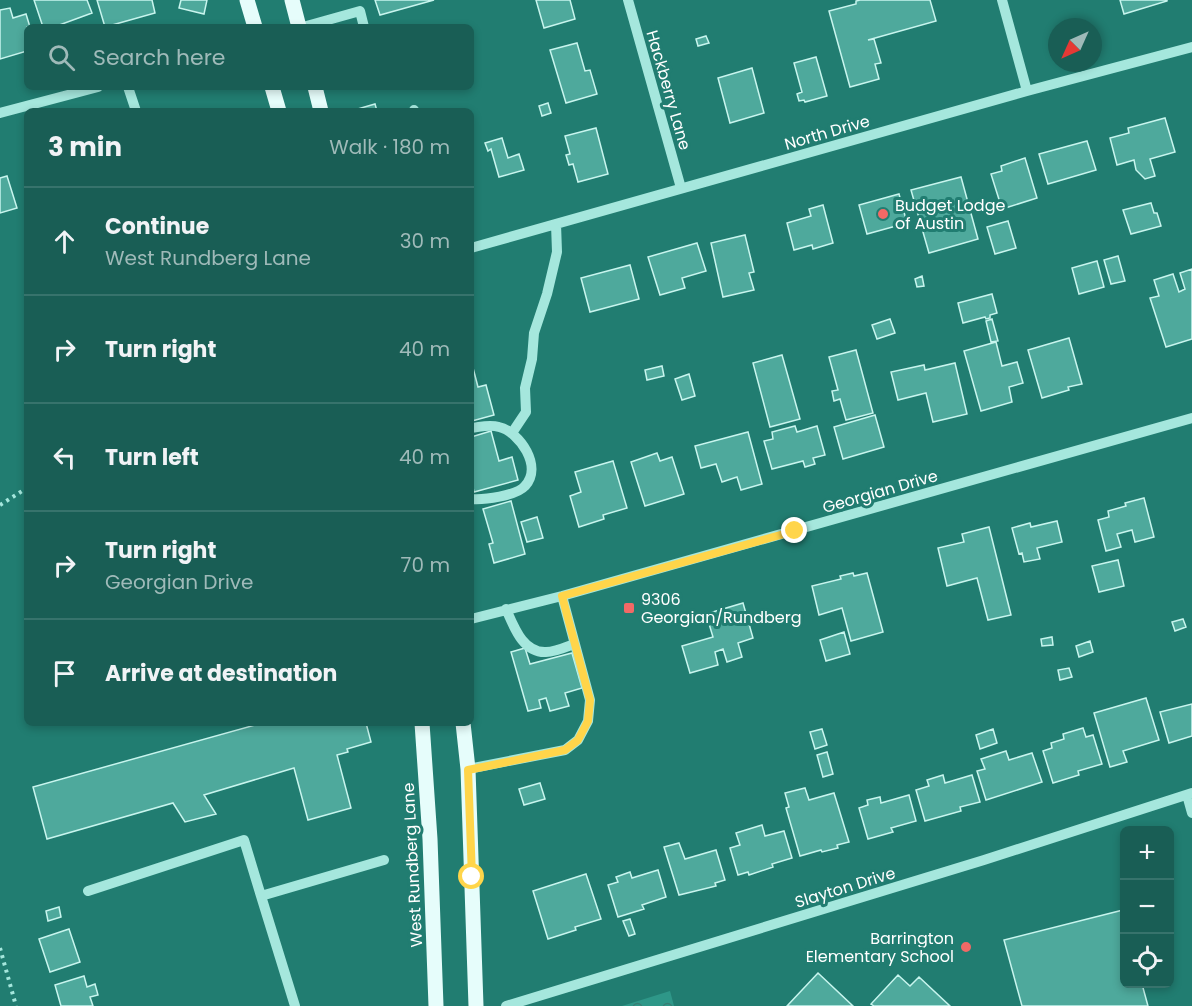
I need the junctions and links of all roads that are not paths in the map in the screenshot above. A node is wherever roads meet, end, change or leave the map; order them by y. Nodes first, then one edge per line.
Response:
1 (247, 0) edge
2 (292, 0) edge
3 (357, 0) edge
4 (628, 0) edge
5 (1002, 0) edge
6 (360, 11) junction
7 (254, 24) edge
8 (300, 24) edge
9 (312, 24) edge
10 (363, 24) edge
11 (1192, 47) edge
12 (87, 90) edge
13 (129, 90) edge
14 (273, 90) edge
15 (316, 90) edge
16 (1027, 91) junction
17 (135, 108) edge
18 (278, 108) edge
19 (320, 108) edge
20 (0, 113) edge
21 (681, 188) junction
22 (556, 224) junction
23 (474, 247) edge
24 (1192, 418) edge
25 (474, 427) edge
26 (512, 433) junction
27 (474, 499) edge
28 (562, 596) junction
29 (506, 609) junction
30 (474, 618) edge
31 (574, 644) junction
32 (422, 726) edge
33 (463, 726) edge
34 (468, 770) junction
35 (1189, 794) edge
36 (1192, 813) edge
37 (384, 860) dead end
38 (88, 891) dead end
39 (261, 896) junction
40 (295, 1006) edge
41 (436, 1006) edge
42 (476, 1006) edge
43 (506, 1006) edge

1 - 7 main road
2 - 8 main road
3 - 6 street
4 - 21 street, Hackberry Lane
5 - 16 street
6 - 9 street
6 - 10 street
11 - 16 street, North Drive
12 - 20 street
13 - 17 street
14 - 18 main road
15 - 19 main road
16 - 21 street, North Drive
21 - 22 street, North Drive
22 - 23 street, North Drive
22 - 26 street
24 - 28 street, Georgian Drive
25 - 26 street
26 - 27 street
28 - 29 street, Georgian Drive
28 - 31 street
29 - 30 street, Georgian Drive
29 - 31 street
31 - 34 street
32 - 41 main road, West Rundberg Lane
33 - 34 main road
34 - 42 main road
35 - 36 street
35 - 43 street, Slayton Drive
37 - 39 street
38 - 39 street
39 - 40 street

